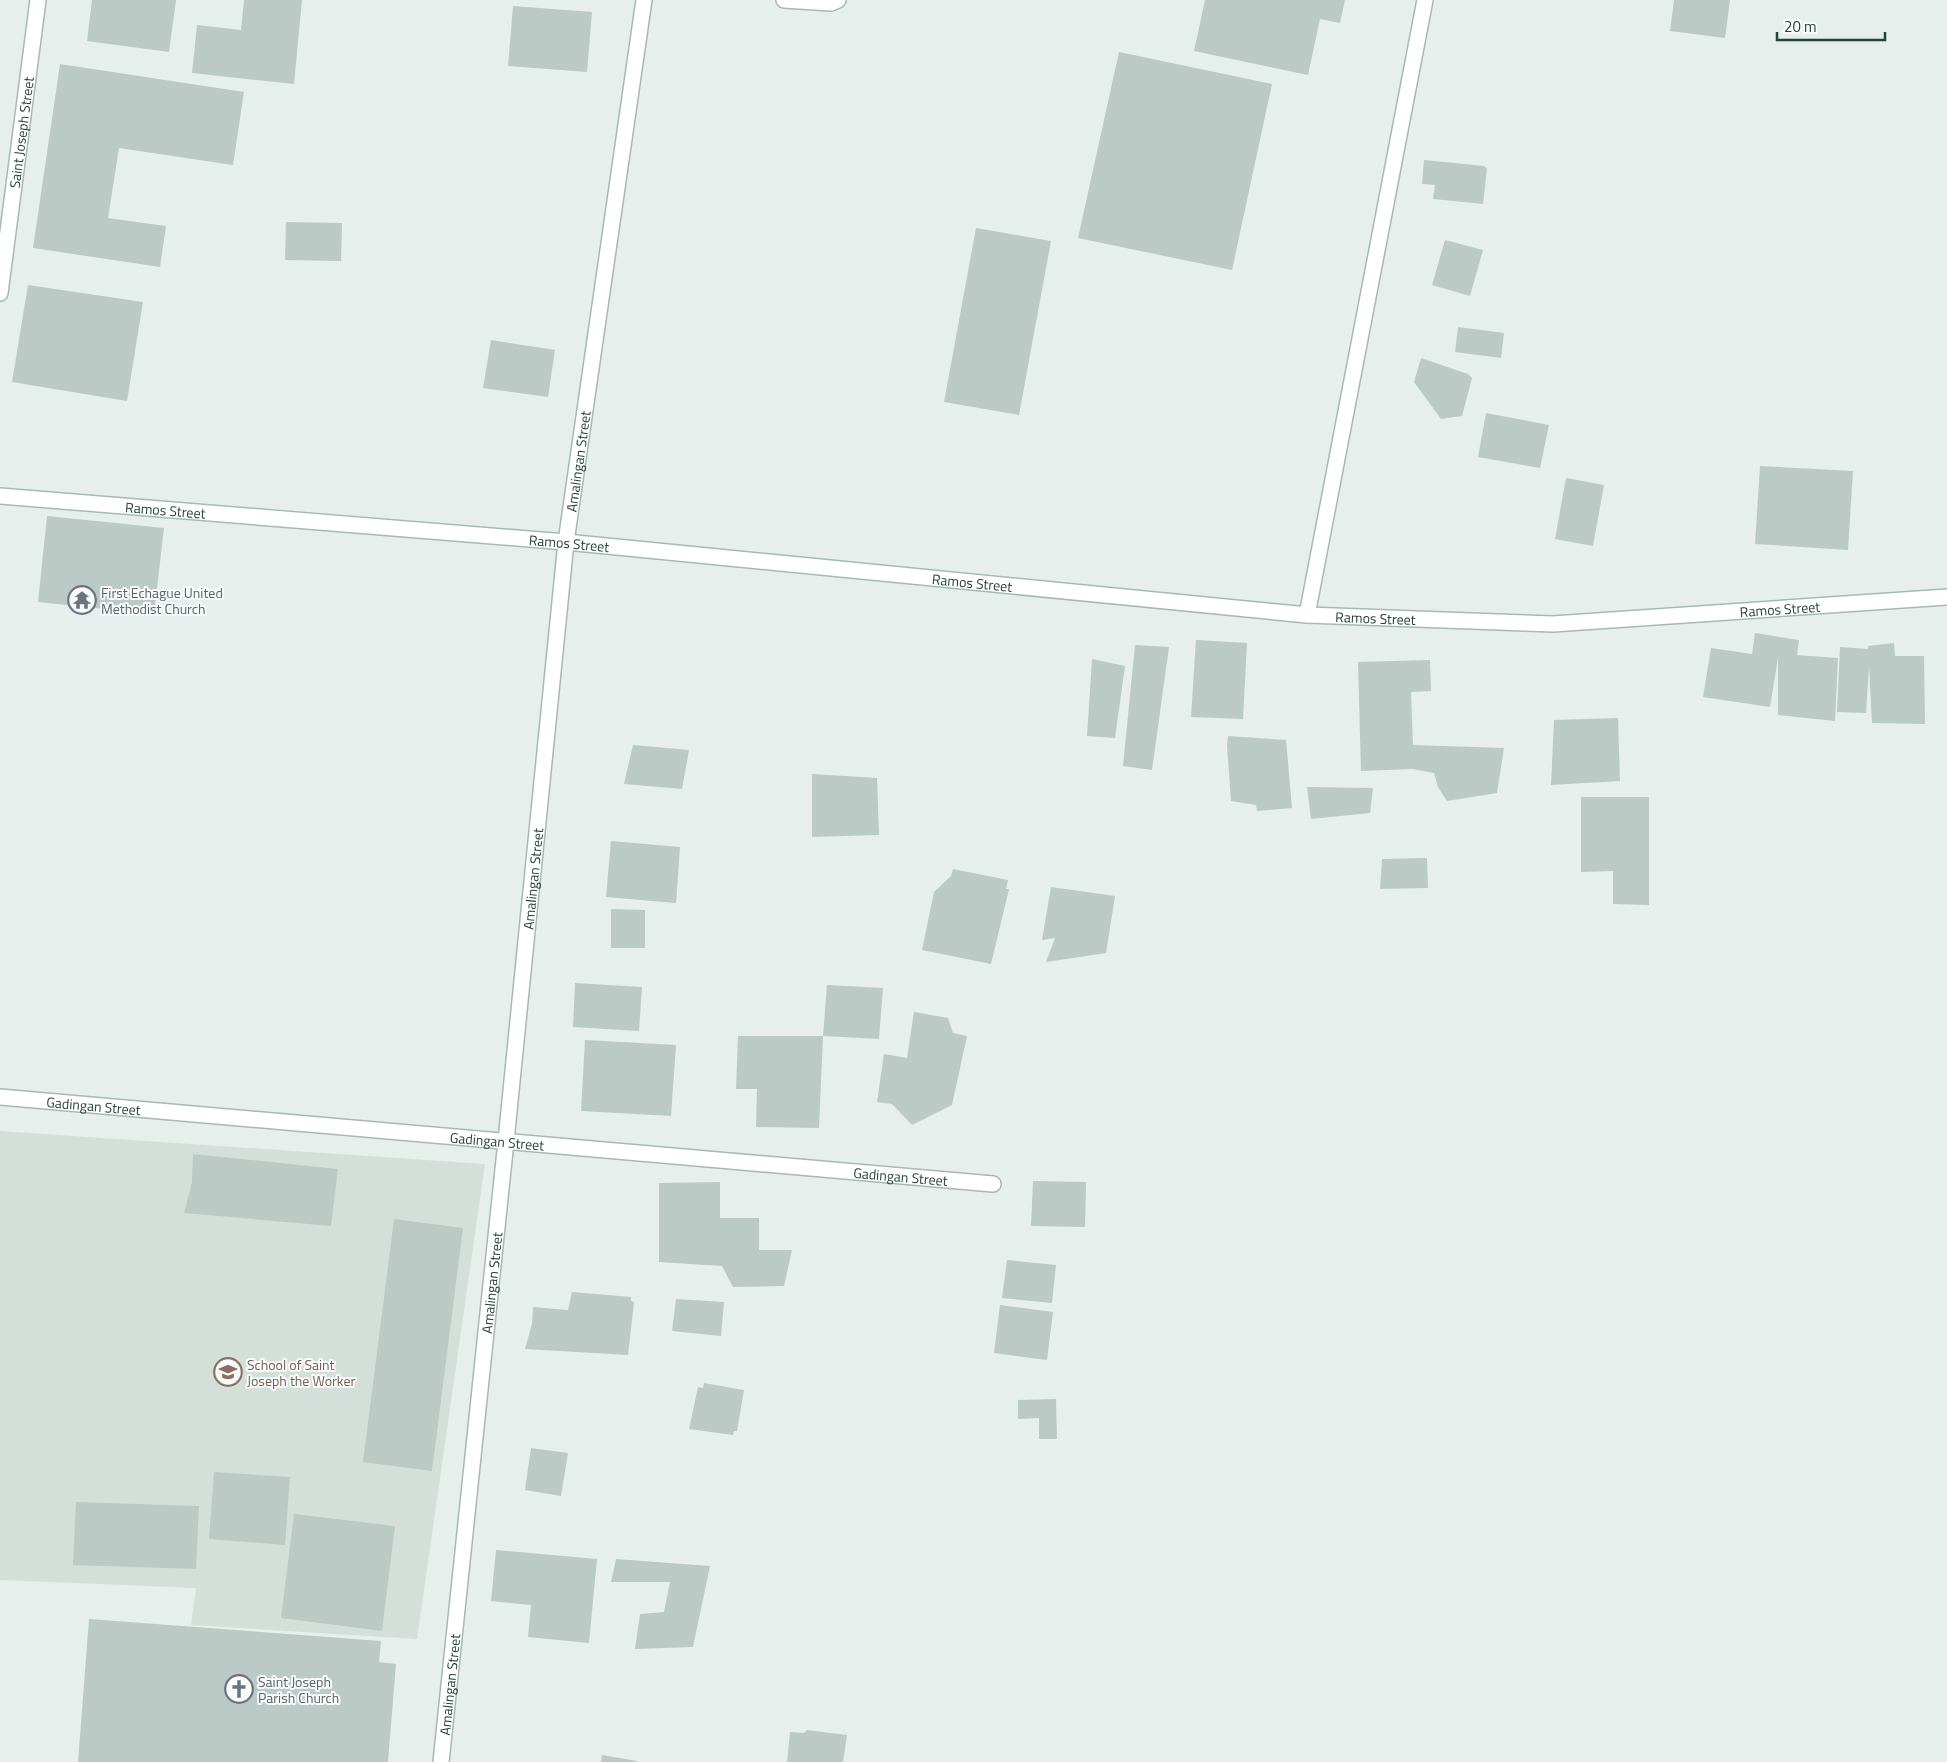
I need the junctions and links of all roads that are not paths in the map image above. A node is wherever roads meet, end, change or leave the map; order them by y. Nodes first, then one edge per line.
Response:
1 (38, 0) edge
2 (644, 0) edge
3 (784, 0) edge
4 (1425, 0) edge
5 (835, 2) edge
6 (0, 294) edge
7 (0, 496) edge
8 (566, 542) junction
9 (1947, 597) edge
10 (1307, 615) junction
11 (0, 1097) edge
12 (506, 1140) junction
13 (993, 1184) dead end
14 (441, 1762) edge

1 - 6 street, Saint Joseph Street
2 - 8 street, Amalingan Street
3 - 5 street
4 - 10 street
7 - 8 street, Ramos Street
8 - 10 street, Ramos Street
8 - 12 street, Amalingan Street
9 - 10 street, Ramos Street
11 - 12 street, Gadingan Street
12 - 13 street, Gadingan Street
12 - 14 street, Amalingan Street

